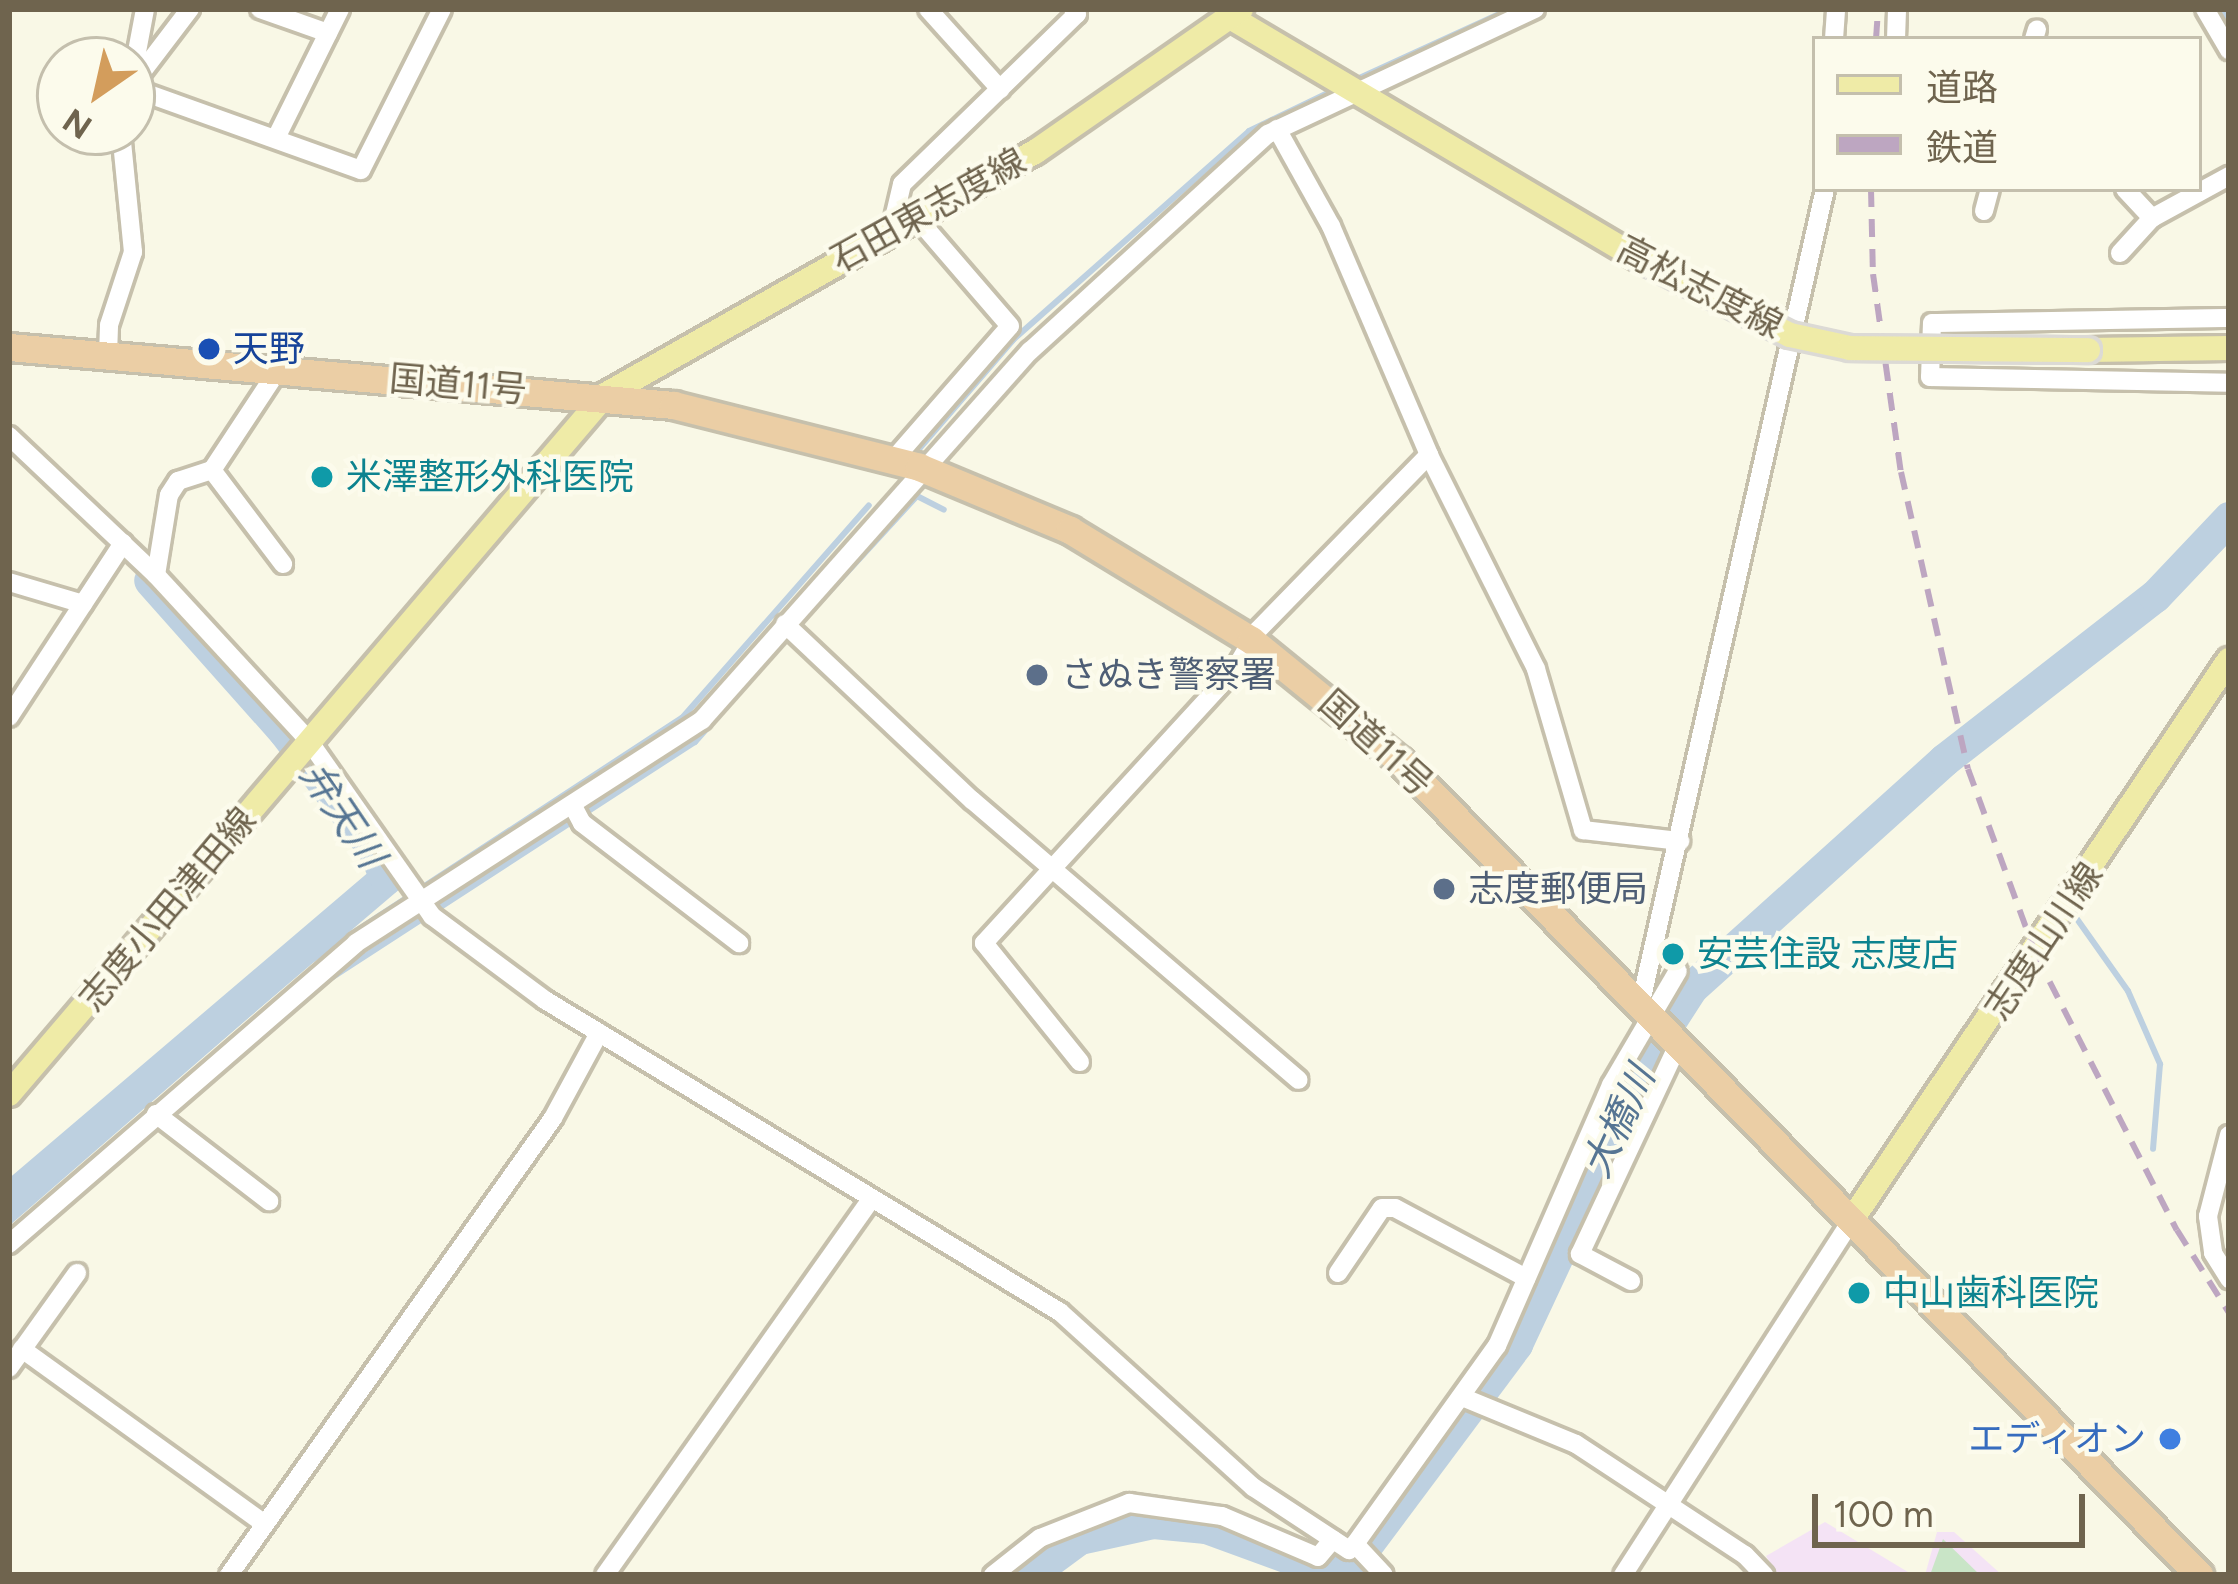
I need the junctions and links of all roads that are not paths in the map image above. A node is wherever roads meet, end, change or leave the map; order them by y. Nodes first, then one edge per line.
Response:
1 (190, 9) edge
2 (260, 9) edge
3 (340, 9) edge
4 (442, 9) edge
5 (928, 9) edge
6 (1072, 9) edge
7 (1535, 9) edge
8 (2205, 9) edge
9 (1228, 15) edge
10 (328, 33) junction
11 (2229, 50) edge
12 (156, 53) edge
13 (1000, 89) junction
14 (156, 93) edge
15 (1356, 98) junction
16 (1277, 129) junction
17 (276, 138) junction
18 (123, 156) edge
19 (2229, 176) edge
20 (2202, 191) edge
21 (1825, 192) edge
22 (1989, 192) edge
23 (2128, 192) edge
24 (2200, 192) edge
25 (1984, 212) dead end
26 (916, 217) junction
27 (2152, 218) junction
28 (891, 231) junction
29 (2120, 253) dead end
30 (2229, 318) edge
31 (2015, 322) junction
32 (9, 346) edge
33 (2229, 348) edge
34 (109, 355) junction
35 (278, 370) junction
36 (2012, 379) junction
37 (2229, 383) edge
38 (605, 395) junction
39 (9, 436) edge
40 (1429, 454) junction
41 (894, 459) junction
42 (925, 469) junction
43 (212, 470) junction
44 (123, 542) junction
45 (283, 564) dead end
46 (157, 574) junction
47 (9, 582) edge
48 (82, 604) junction
49 (785, 624) junction
50 (1251, 640) junction
51 (2229, 660) edge
52 (9, 717) edge
53 (309, 741) junction
54 (574, 808) junction
55 (1680, 841) junction
56 (1054, 871) junction
57 (419, 904) junction
58 (739, 944) dead end
59 (1678, 971) dead end
60 (1659, 1025) junction
61 (599, 1033) junction
62 (1080, 1062) dead end
63 (1299, 1080) dead end
64 (9, 1094) edge
65 (155, 1114) junction
66 (2229, 1135) edge
67 (871, 1200) junction
68 (268, 1201) dead end
69 (1852, 1218) junction
70 (9, 1244) edge
71 (77, 1273) dead end
72 (1338, 1273) dead end
73 (1526, 1279) junction
74 (2229, 1280) edge
75 (1631, 1281) dead end
76 (22, 1349) junction
77 (9, 1367) edge
78 (1462, 1397) junction
79 (1668, 1506) junction
80 (265, 1524) junction
81 (1333, 1539) junction
82 (1354, 1544) junction
83 (1371, 1571) edge
84 (229, 1575) edge
85 (605, 1575) edge
86 (993, 1575) edge
87 (1623, 1575) edge
88 (1764, 1575) edge
89 (2199, 1575) edge

1 - 12 street
2 - 10 street
3 - 10 street
4 - 17 street
5 - 13 street
6 - 13 street
7 - 15 street
8 - 11 street
9 - 15 main road, 高松志度線
9 - 26 main road, 石田東志度線
10 - 17 street
13 - 28 street
14 - 17 street
15 - 16 street
15 - 33 main road, 高松志度線, bridge
16 - 40 street
16 - 42 street
18 - 34 street
19 - 20 street
21 - 55 street
22 - 25 street
23 - 27 street
24 - 27 street
26 - 28 main road, 石田東志度線
26 - 41 street
27 - 29 street
28 - 38 main road, 石田東志度線
30 - 31 street
31 - 36 street
31 - 36 street
32 - 34 highway, 国道11号
34 - 35 highway, 国道11号
35 - 38 highway, 国道11号
35 - 43 street
36 - 37 street
38 - 41 highway, 国道11号
38 - 53 main road, 志度小田津田線
39 - 44 street
40 - 50 street
40 - 55 street
41 - 42 highway, 国道11号
42 - 49 street
42 - 50 highway, 国道11号
43 - 45 street
43 - 46 street
44 - 46 street
44 - 48 street
46 - 53 street
47 - 48 street
48 - 52 street
49 - 54 street
49 - 56 street
50 - 56 street
50 - 60 highway, 国道11号
51 - 69 main road, 志度山川線
53 - 57 street
53 - 64 main road, 志度小田津田線
54 - 57 street
54 - 58 street
55 - 60 street
56 - 62 street
56 - 63 street
57 - 61 street
57 - 65 street
59 - 60 street
60 - 69 highway, 国道11号
60 - 73 street
60 - 75 street
61 - 67 street
61 - 80 street
65 - 68 street
65 - 70 street
66 - 74 street
67 - 81 street
67 - 85 street
69 - 79 street
69 - 89 highway, 国道11号
71 - 76 street
72 - 73 street
73 - 78 street
76 - 77 street
76 - 80 street
78 - 79 street
78 - 82 street
79 - 87 street
79 - 88 street
80 - 84 street
81 - 82 street
81 - 86 street
82 - 83 street

